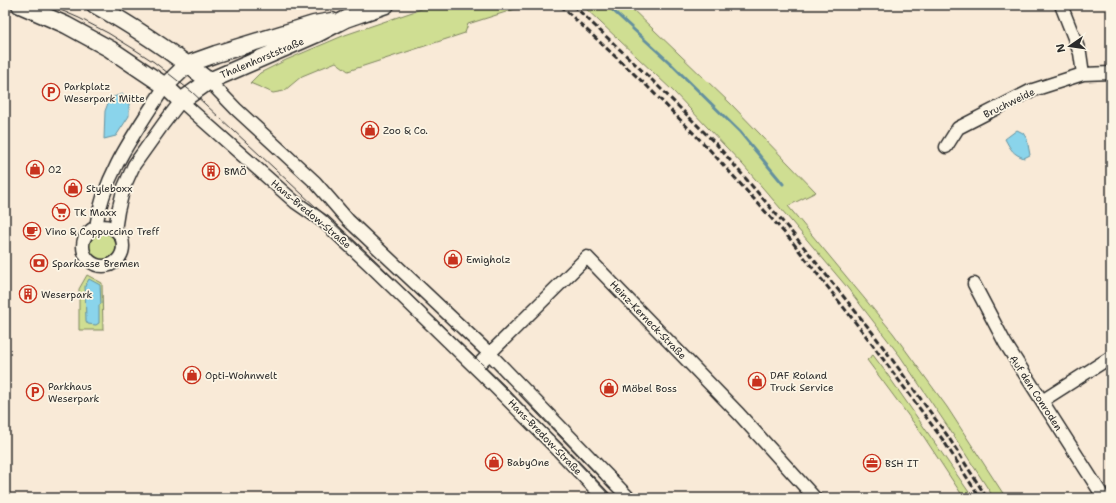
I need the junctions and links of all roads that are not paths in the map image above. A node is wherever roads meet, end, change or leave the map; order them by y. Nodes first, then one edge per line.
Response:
1 (20, 5) edge
2 (95, 5) edge
3 (386, 5) edge
4 (1061, 5) edge
5 (346, 19) junction
6 (188, 64) junction
7 (1111, 73) edge
8 (1083, 74) junction
9 (209, 81) junction
10 (164, 86) junction
11 (181, 101) junction
12 (946, 147) dead end
13 (96, 227) junction
14 (115, 230) junction
15 (974, 284) dead end
16 (489, 353) junction
17 (1111, 356) edge
18 (476, 367) junction
19 (1042, 401) junction
20 (604, 498) edge
21 (629, 498) edge
22 (815, 498) edge
23 (1104, 498) edge

1 - 10 main road, Hans-Bredow-Straße
2 - 6 main road, Hans-Bredow-Straße
3 - 5 main road, Thalenhorststraße
4 - 8 street
5 - 6 main road, Thalenhorststraße
5 - 9 main road, Thalenhorststraße
6 - 9 main road, Hans-Bredow-Straße
6 - 10 main road
7 - 8 street, Bruchweide
8 - 12 street, Bruchweide
9 - 11 main road, Thalenhorststraße
9 - 16 street, Hans-Bredow-Straße
10 - 11 main road, Hans-Bredow-Straße
10 - 13 street
11 - 14 street
11 - 18 street, Hans-Bredow-Straße
13 - 14 street
13 - 14 street
15 - 19 street, Auf den Conroden
16 - 18 street, Heinz-Kerneck-Straße
16 - 21 street, Hans-Bredow-Straße
16 - 22 street, Heinz-Kerneck-Straße
17 - 19 street
18 - 20 street, Hans-Bredow-Straße
19 - 23 street, Auf den Conroden

